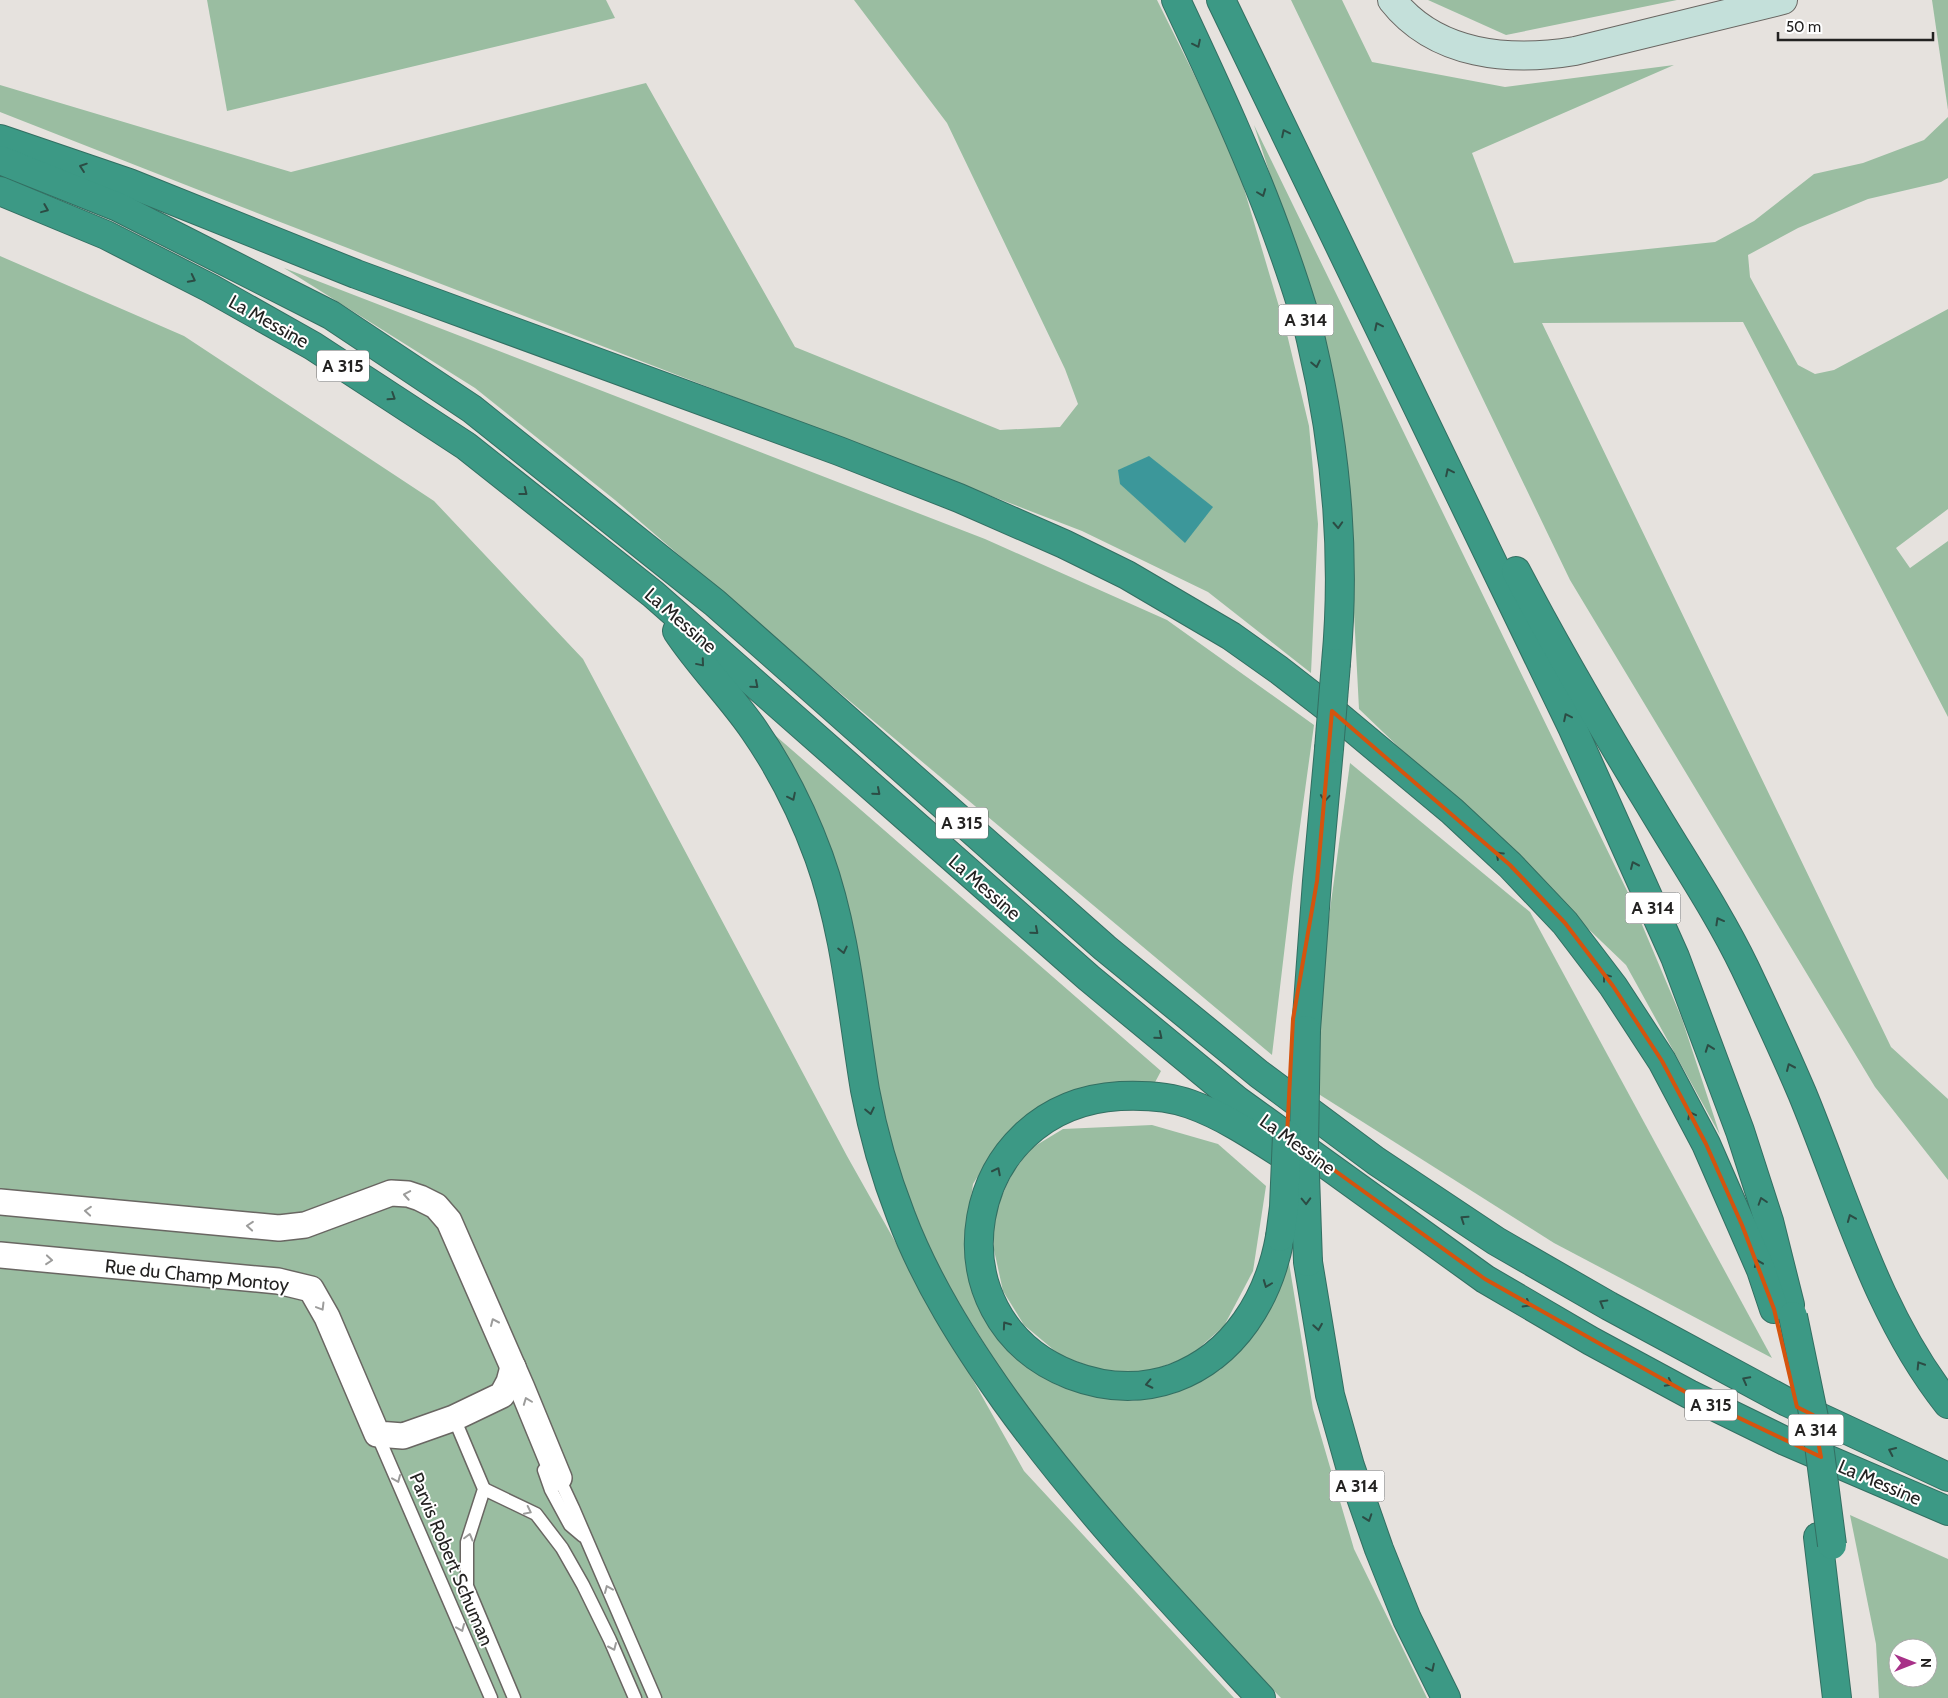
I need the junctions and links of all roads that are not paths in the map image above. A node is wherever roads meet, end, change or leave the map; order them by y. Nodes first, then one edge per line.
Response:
1 (1176, 0) edge
2 (1220, 0) edge
3 (1392, 0) edge
4 (1783, 0) edge
5 (0, 139) edge
6 (0, 160) edge
7 (0, 191) edge
8 (1470, 516) junction
9 (653, 594) junction
10 (1300, 1024) junction
11 (0, 1202) edge
12 (0, 1255) edge
13 (1485, 1279) junction
14 (1784, 1312) junction
15 (513, 1367) junction
16 (1948, 1404) edge
17 (454, 1418) junction
18 (540, 1433) junction
19 (377, 1434) junction
20 (1948, 1477) edge
21 (559, 1478) joint
22 (484, 1489) junction
23 (1948, 1511) edge
24 (587, 1539) junction
25 (1825, 1541) junction
26 (492, 1698) edge
27 (514, 1698) edge
28 (635, 1698) edge
29 (655, 1698) edge
30 (1262, 1698) edge
31 (1446, 1698) edge
32 (1837, 1698) edge
33 (1842, 1698) edge

1 -> 10 highway, A 314, bridge
8 -> 2 highway, A 314
3 - 4 street
14 -> 5 highway
20 -> 6 highway, La Messine / A 315
7 -> 9 highway, La Messine / A 315
14 -> 8 highway, A 314
16 -> 8 highway
9 -> 13 highway, La Messine / A 315
9 -> 30 highway
10 -> 13 highway, bridge
10 -> 31 highway, A 314, bridge
15 -> 11 street
12 -> 19 street, Rue du Champ Montoy
13 -> 23 highway, La Messine / A 315
14 - 25 highway, A 314, bridge
15 - 17 street
18 -> 15 street
17 - 19 street
17 - 22 lane
18 - 21 street
18 - 24 lane
19 -> 26 lane, Parvis Robert Schuman
21 - 24 lane
27 -> 22 lane
22 -> 28 lane
29 -> 24 lane
25 - 32 highway
25 - 33 highway, A 314

